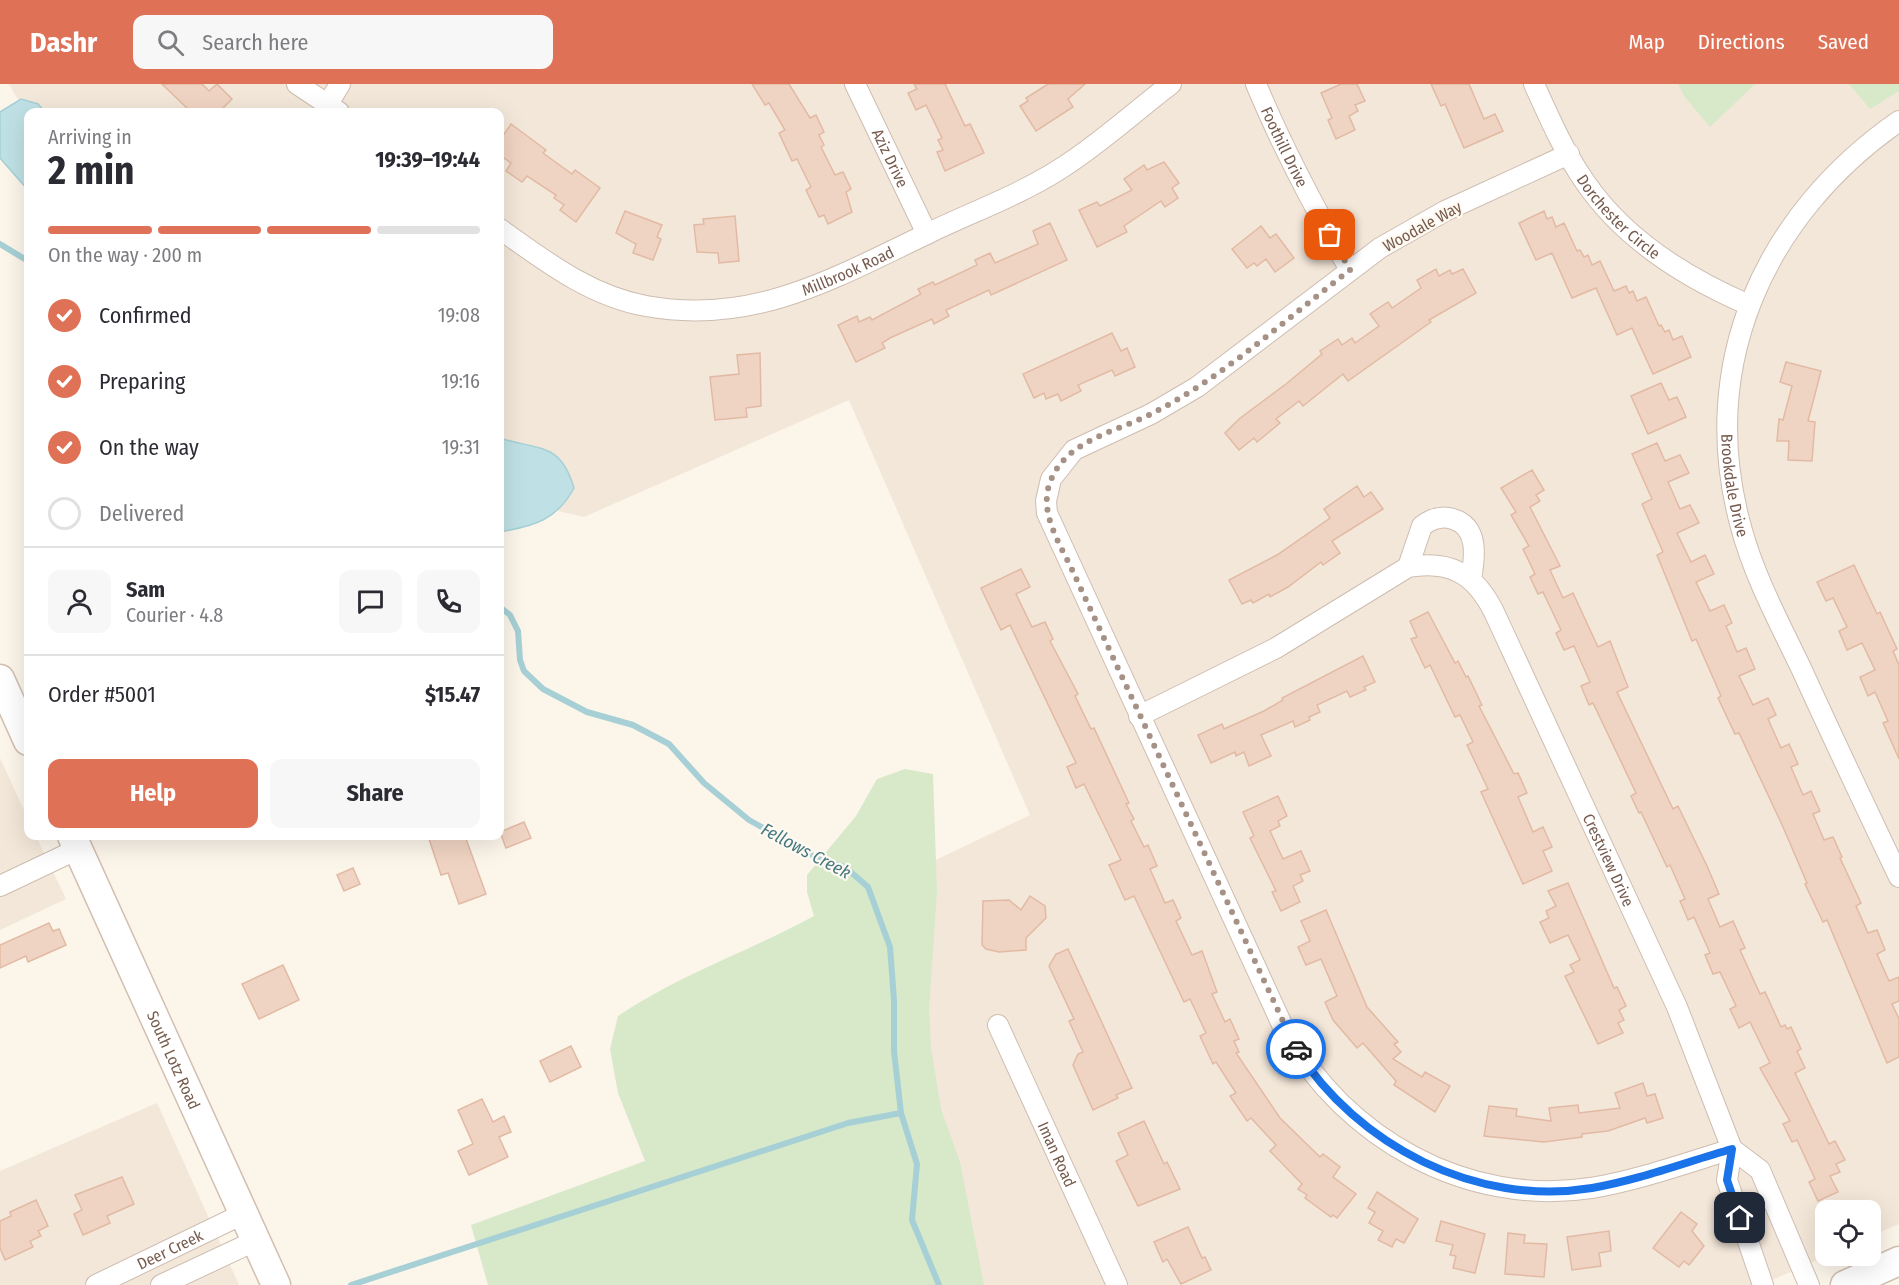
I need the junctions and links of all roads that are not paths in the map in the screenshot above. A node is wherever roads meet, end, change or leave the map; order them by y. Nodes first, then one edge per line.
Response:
1 (297, 84) edge
2 (340, 84) edge
3 (855, 84) edge
4 (1171, 84) edge
5 (1256, 84) edge
6 (1534, 84) edge
7 (333, 108) edge
8 (1899, 121) edge
9 (1569, 154) junction
10 (504, 231) edge
11 (927, 234) junction
12 (1350, 270) junction
13 (1749, 305) junction
14 (1408, 567) junction
15 (1471, 579) junction
16 (0, 679) edge
17 (1139, 716) junction
18 (24, 732) edge
19 (75, 842) edge
20 (1899, 877) edge
21 (0, 886) edge
22 (998, 1025) dead end
23 (1732, 1149) junction
24 (245, 1213) junction
25 (256, 1240) junction
26 (1899, 1261) edge
27 (96, 1285) edge
28 (162, 1285) edge
29 (276, 1285) edge
30 (1117, 1285) edge
31 (1763, 1285) edge
32 (1809, 1285) edge
33 (1845, 1285) edge

1 - 7 street
2 - 7 street
3 - 11 street, Aziz Drive
4 - 11 street, Millbrook Road
5 - 12 street, Foothill Drive
6 - 9 street, Dorchester Circle
8 - 13 street, Brookdale Drive
9 - 12 street, Woodale Way
9 - 13 street, Dorchester Circle
10 - 11 street, Millbrook Road
12 - 17 street, Woodale Way
13 - 20 street, Brookdale Drive
14 - 15 street, Crestview Drive
14 - 15 street
14 - 17 street, Crestview Drive
15 - 23 street, Crestview Drive
16 - 18 street
17 - 23 street
19 - 21 street
19 - 24 street, South Lotz Road
22 - 30 street, Iman Road
23 - 31 street
23 - 32 street
24 - 25 street, South Lotz Road
24 - 27 street, Deer Creek
25 - 28 street, Deer Creek
25 - 29 street, South Lotz Road
26 - 33 street

